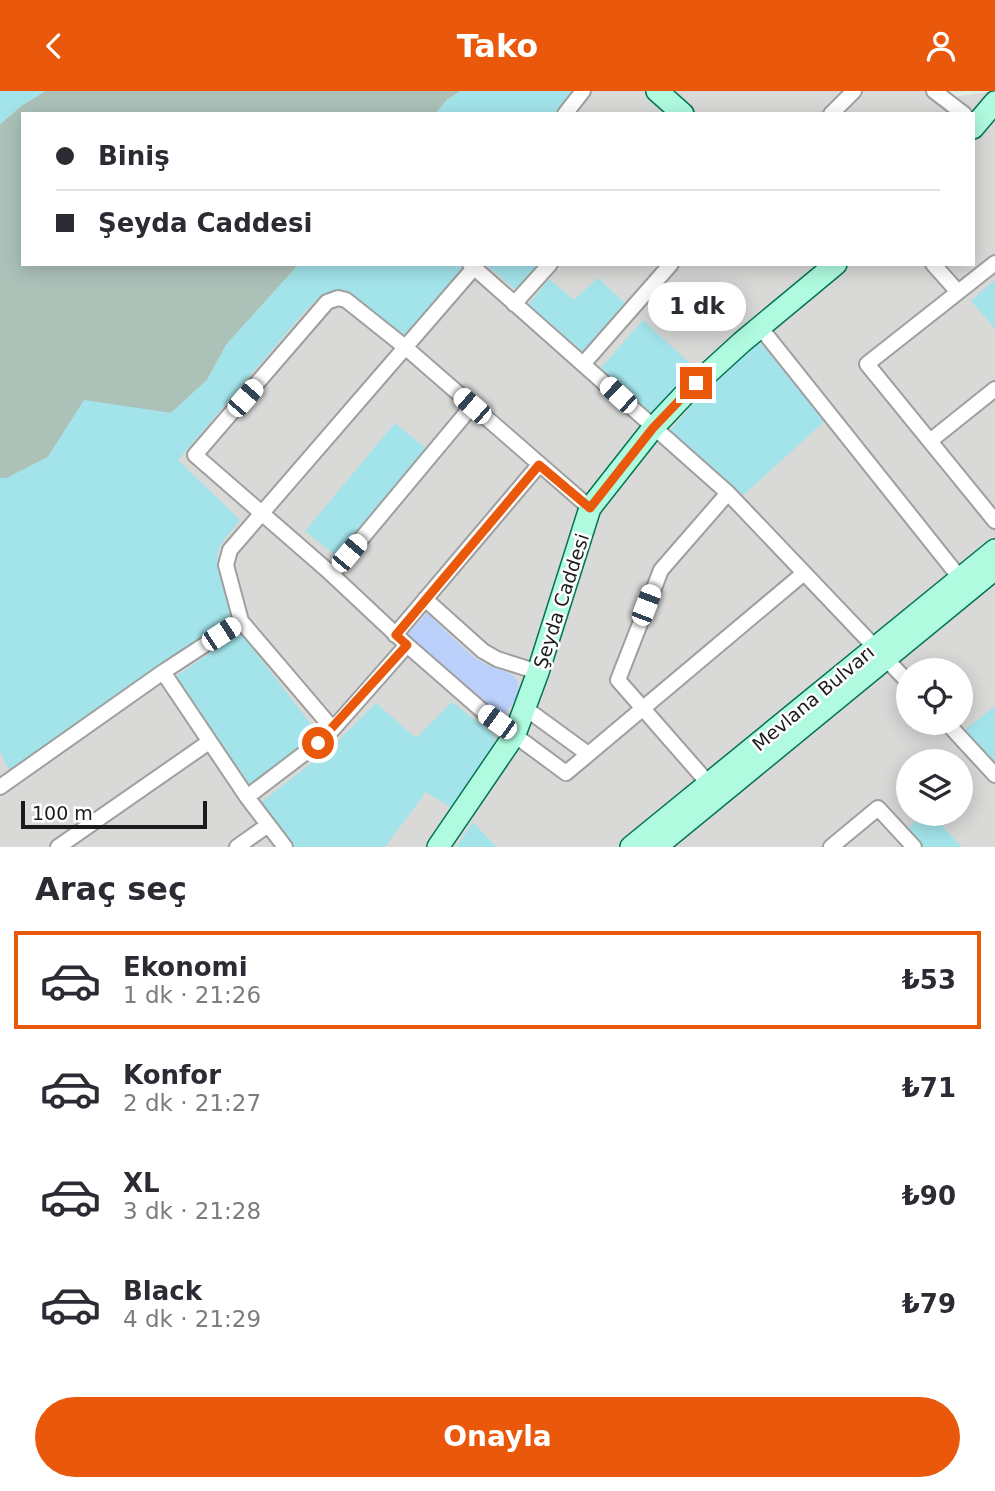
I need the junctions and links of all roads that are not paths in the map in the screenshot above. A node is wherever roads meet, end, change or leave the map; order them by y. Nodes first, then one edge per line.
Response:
1 (583, 91) edge
2 (657, 91) edge
3 (934, 91) edge
4 (850, 93) edge
5 (995, 102) edge
6 (567, 112) edge
7 (681, 112) edge
8 (833, 112) edge
9 (960, 112) edge
10 (975, 119) edge
11 (995, 264) edge
12 (471, 266) edge
13 (548, 266) edge
14 (669, 266) edge
15 (834, 266) edge
16 (935, 266) edge
17 (958, 292) junction
18 (514, 304) junction
19 (760, 327) junction
20 (405, 348) junction
21 (584, 363) junction
22 (995, 389) edge
23 (472, 406) junction
24 (653, 428) junction
25 (930, 441) junction
26 (539, 465) junction
27 (728, 493) junction
28 (590, 508) junction
29 (262, 514) junction
30 (995, 521) edge
31 (995, 549) edge
32 (995, 569) edge
33 (804, 573) junction
34 (332, 574) junction
35 (960, 578) junction
36 (425, 599) junction
37 (241, 621) junction
38 (396, 635) junction
39 (407, 645) junction
40 (881, 652) junction
41 (896, 669) edge
42 (163, 672) junction
43 (538, 672) junction
44 (525, 708) junction
45 (642, 709) junction
46 (333, 729) junction
47 (515, 734) junction
48 (958, 735) edge
49 (209, 742) junction
50 (589, 754) junction
51 (995, 775) edge
52 (709, 784) junction
53 (0, 787) edge
54 (247, 797) junction
55 (268, 825) junction
56 (663, 840) edge
57 (58, 847) edge
58 (236, 847) edge
59 (285, 847) edge
60 (438, 847) edge
61 (631, 847) edge
62 (831, 847) edge
63 (914, 847) edge

1 - 6 street
2 - 7 street
3 - 9 street
4 - 8 street
5 - 10 street
11 - 17 street
12 - 18 street
12 - 20 street
13 - 18 street
14 - 21 street
15 - 19 street, Şeyda Caddesi
16 - 17 street
17 - 25 street
18 - 21 street
19 - 24 street, Şeyda Caddesi
19 - 35 street
20 - 23 street
20 - 29 street
20 - 29 street
21 - 24 street
22 - 25 street
23 - 26 street
23 - 34 street
24 - 27 street
24 - 28 street, Şeyda Caddesi
25 - 30 street
26 - 28 street
26 - 36 street
27 - 33 street
27 - 45 street
28 - 43 street, Şeyda Caddesi
29 - 34 street
29 - 37 street
31 - 35 street, Mevlana Bulvarı
32 - 40 street, Mevlana Bulvarı
33 - 40 street
33 - 45 street
34 - 38 street
35 - 40 street, Mevlana Bulvarı
36 - 38 street
36 - 43 street
37 - 42 street
37 - 46 street
38 - 39 street
39 - 46 street
39 - 47 street
40 - 41 street
40 - 52 street, Mevlana Bulvarı
40 - 56 street, Mevlana Bulvarı
42 - 49 street
42 - 53 street
43 - 44 street, Şeyda Caddesi
44 - 47 street, Şeyda Caddesi
44 - 50 street
45 - 50 street
45 - 52 street
46 - 54 street
47 - 50 street
47 - 60 street, Şeyda Caddesi
48 - 51 street
49 - 54 street
49 - 57 street
52 - 56 street, Mevlana Bulvarı
54 - 55 street
55 - 58 street
55 - 59 street
56 - 61 street, Mevlana Bulvarı
62 - 63 street

